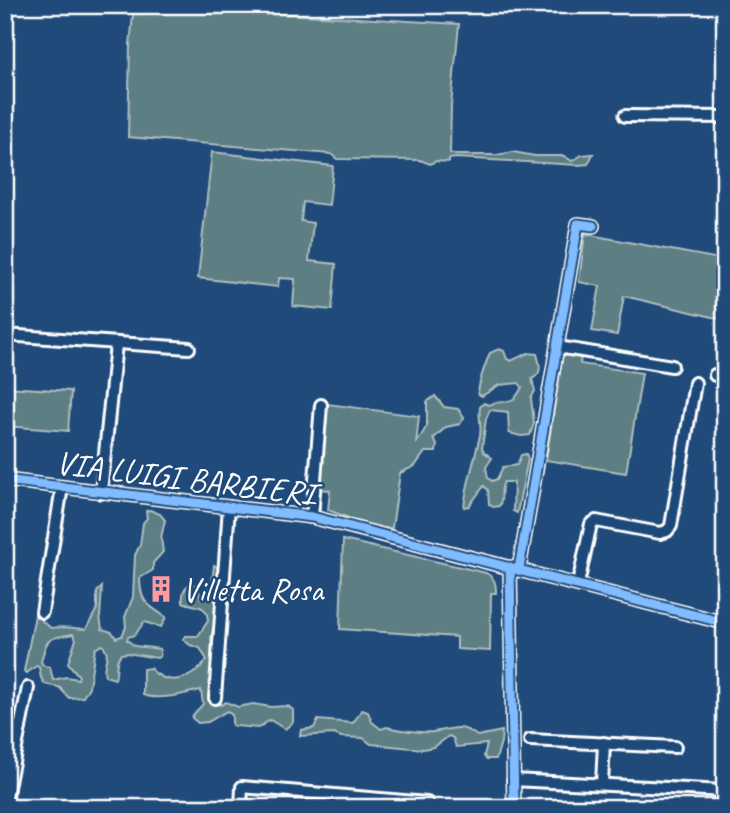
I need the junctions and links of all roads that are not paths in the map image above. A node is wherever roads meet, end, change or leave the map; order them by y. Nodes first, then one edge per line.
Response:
1 (625, 116) dead end
2 (725, 117) edge
3 (593, 226) dead end
4 (5, 335) edge
5 (116, 344) junction
6 (558, 347) junction
7 (189, 348) dead end
8 (673, 366) dead end
9 (695, 383) dead end
10 (321, 405) dead end
11 (5, 480) edge
12 (62, 486) junction
13 (101, 492) junction
14 (229, 507) junction
15 (312, 517) junction
16 (514, 568) junction
17 (578, 584) junction
18 (41, 612) dead end
19 (725, 623) edge
20 (28, 688) dead end
21 (215, 698) dead end
22 (5, 726) edge
23 (20, 728) junction
24 (530, 740) dead end
25 (604, 743) junction
26 (675, 747) dead end
27 (513, 780) junction
28 (607, 784) junction
29 (725, 791) edge
30 (5, 802) edge
31 (241, 808) edge
32 (427, 808) edge
33 (514, 808) edge

1 - 2 street
3 - 6 street
4 - 5 street
5 - 7 street
5 - 13 street
6 - 8 street
6 - 16 street
9 - 17 street
10 - 15 street
11 - 12 street, VIA LUIGI BARBIERI
12 - 13 street, VIA LUIGI BARBIERI
12 - 18 street
13 - 14 street, VIA LUIGI BARBIERI
14 - 15 street, VIA LUIGI BARBIERI
14 - 21 street
15 - 16 street, VIA LUIGI BARBIERI
16 - 17 street, VIA LUIGI BARBIERI
16 - 27 street
17 - 19 street, VIA LUIGI BARBIERI
20 - 23 street
22 - 23 street
23 - 30 street
24 - 25 street
25 - 26 street
25 - 28 street
27 - 28 street
27 - 33 street
28 - 29 street
31 - 32 street

